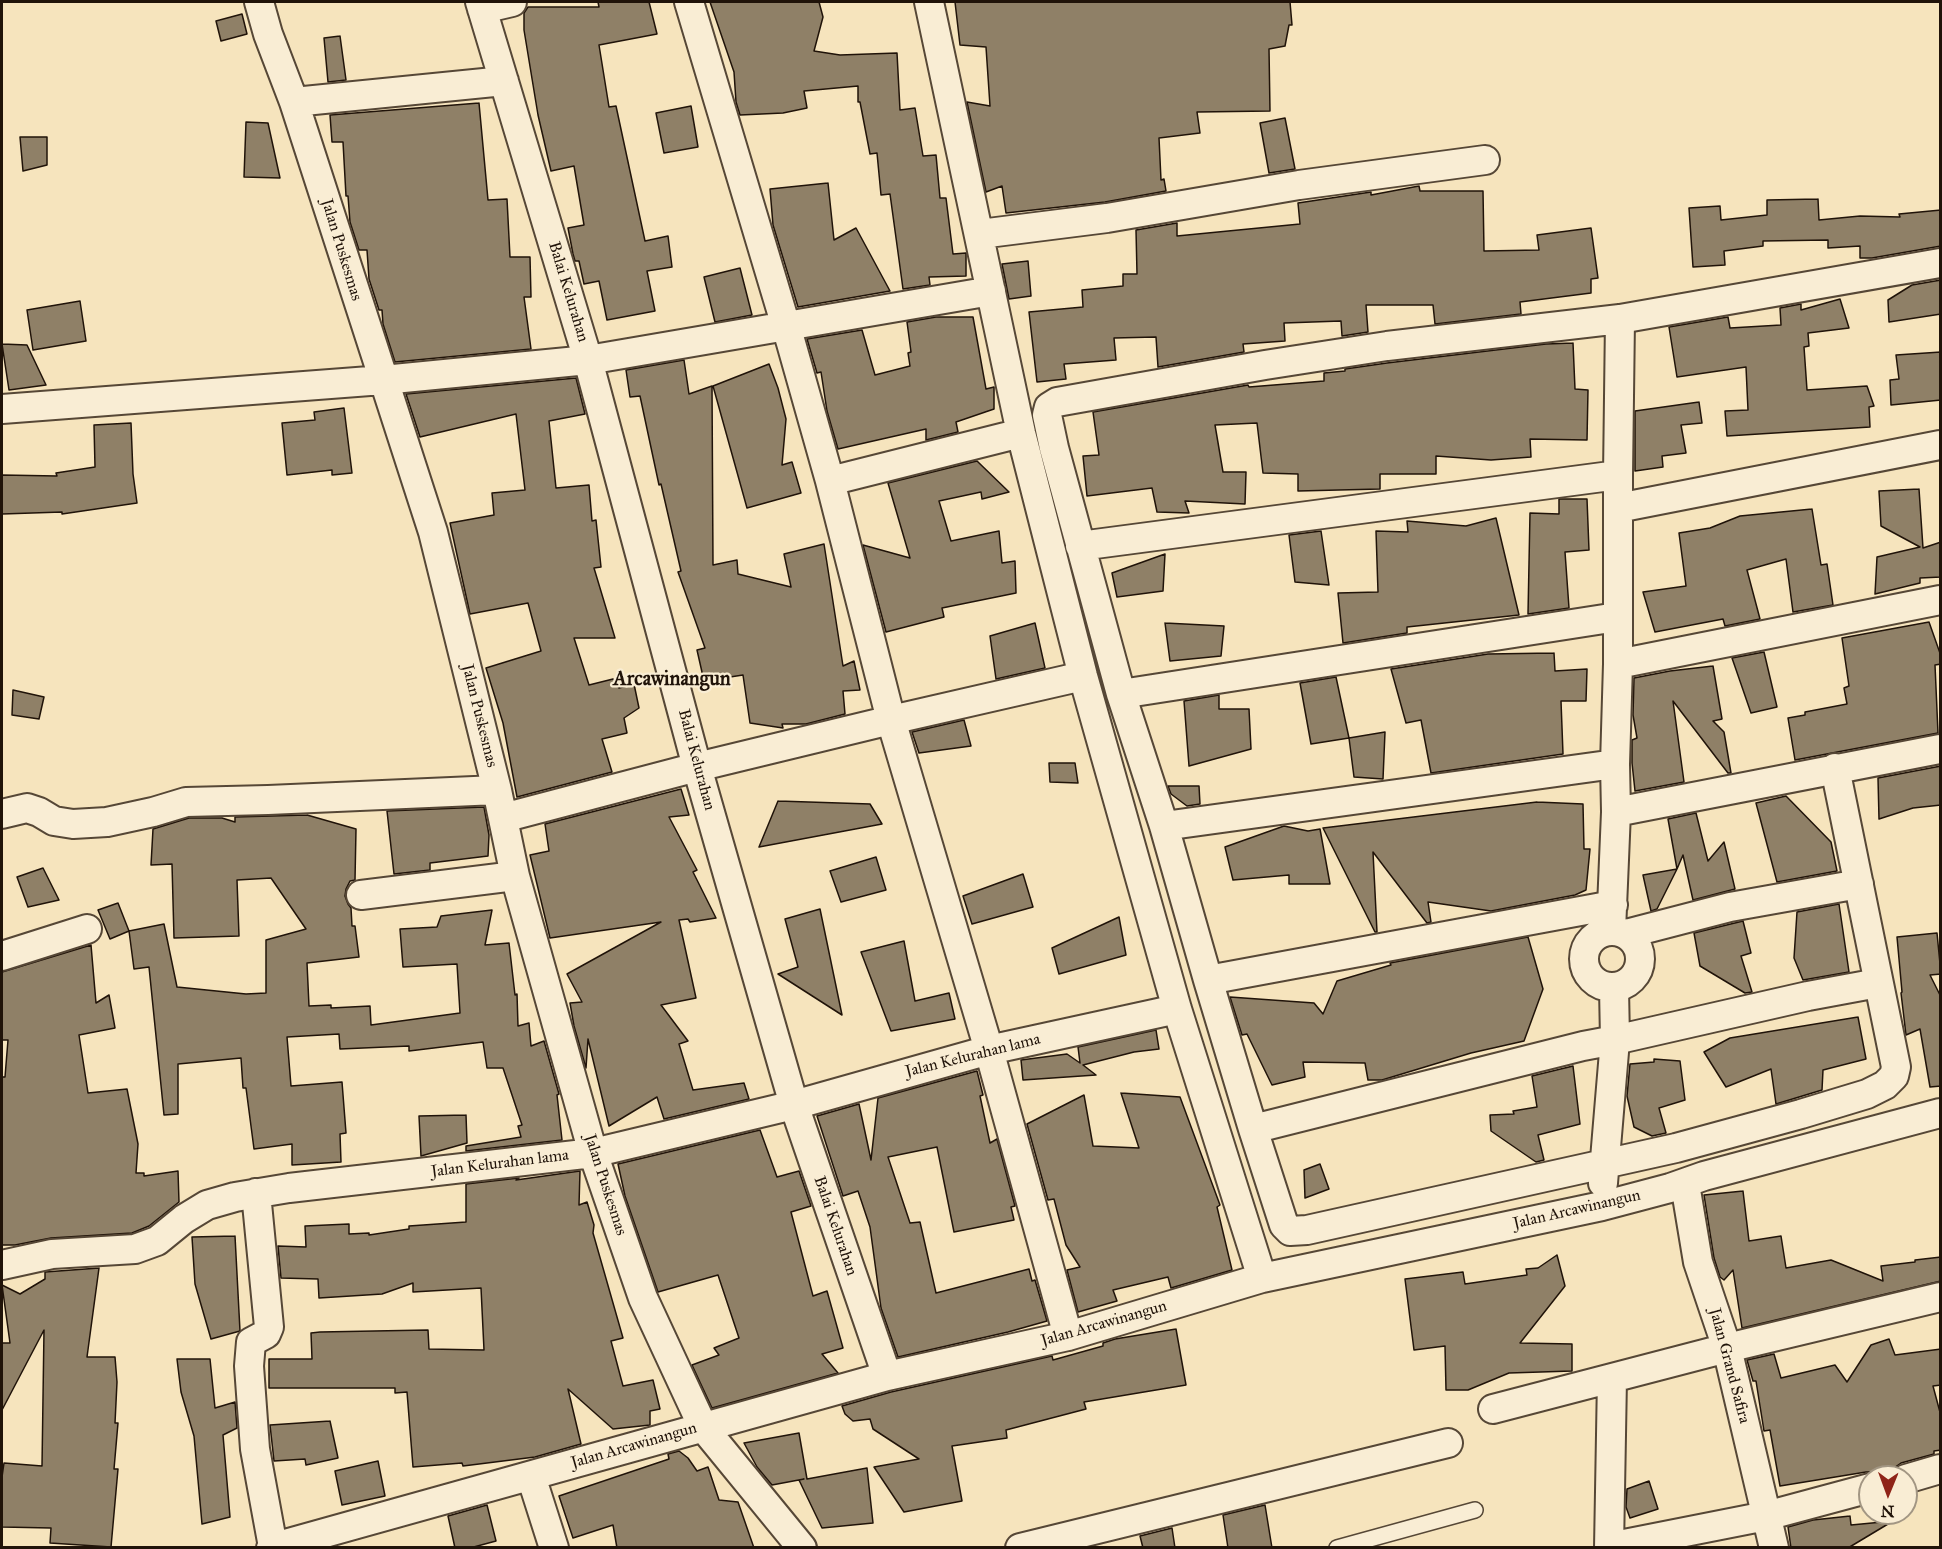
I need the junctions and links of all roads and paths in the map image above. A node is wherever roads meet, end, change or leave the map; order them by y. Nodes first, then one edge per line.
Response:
1 (259, 2) edge
2 (512, 2) edge
3 (689, 2) edge
4 (929, 2) edge
5 (481, 5) edge
6 (504, 81) junction
7 (294, 102) junction
8 (1485, 160) dead end
9 (980, 234) junction
10 (1941, 263) edge
11 (991, 291) junction
12 (1620, 319) junction
13 (786, 328) junction
14 (588, 360) junction
15 (383, 380) junction
16 (2, 409) edge
17 (1021, 433) junction
18 (1941, 445) edge
19 (1618, 476) junction
20 (830, 481) junction
21 (1618, 508) junction
22 (1080, 546) junction
23 (1941, 600) edge
24 (1617, 617) junction
25 (1618, 664) junction
26 (1083, 676) junction
27 (1121, 694) junction
28 (891, 720) junction
29 (1941, 748) edge
30 (1615, 764) junction
31 (697, 767) junction
32 (1835, 768) junction
33 (497, 790) junction
34 (1616, 812) junction
35 (2, 814) edge
36 (503, 818) junction
37 (1164, 826) junction
38 (515, 876) junction
39 (1859, 884) junction
40 (361, 895) dead end
41 (1617, 923) junction
42 (87, 929) dead end
43 (3, 950) edge
44 (1208, 980) junction
45 (1878, 983) junction
46 (1614, 987) junction
47 (1177, 1009) junction
48 (1616, 1040) junction
49 (989, 1050) junction
50 (794, 1105) junction
51 (1941, 1113) edge
52 (1253, 1129) junction
53 (593, 1153) junction
54 (1603, 1165) junction
55 (1684, 1184) junction
56 (256, 1193) junction
57 (1602, 1206) junction
58 (2, 1265) edge
59 (1262, 1278) junction
60 (1941, 1297) edge
61 (1068, 1336) junction
62 (1727, 1348) junction
63 (887, 1376) junction
64 (1612, 1378) junction
65 (1493, 1409) dead end
66 (703, 1427) junction
67 (1448, 1443) dead end
68 (1941, 1469) edge
69 (531, 1476) junction
70 (1918, 1476) edge
71 (1858, 1491) edge
72 (1475, 1510) dead end
73 (1766, 1516) junction
74 (272, 1547) edge
75 (1609, 1547) edge
76 (554, 1548) edge
77 (802, 1548) edge
78 (1020, 1548) edge
79 (1337, 1548) edge
80 (1774, 1548) edge

1 - 7 street, Jalan Puskesmas
2 - 5 street
3 - 13 street
4 - 9 street
5 - 6 street, Balai Kelurahan
6 - 7 street
6 - 14 street, Balai Kelurahan
7 - 15 street, Jalan Puskesmas
8 - 9 street
9 - 11 street
10 - 12 street
11 - 13 street
11 - 17 street
12 - 19 street
12 - 22 street
13 - 14 street
13 - 20 street
14 - 15 street
14 - 31 street, Balai Kelurahan
15 - 16 street
15 - 33 street, Jalan Puskesmas
17 - 20 street
17 - 26 street
18 - 21 street
19 - 21 street
19 - 22 street
20 - 28 street
21 - 24 street
22 - 27 street
23 - 25 street
24 - 25 street
24 - 27 street
25 - 30 street
26 - 28 street
26 - 47 street
27 - 37 street
28 - 31 street
28 - 49 street
29 - 32 street
30 - 34 street
30 - 37 street
31 - 36 street
31 - 50 street, Balai Kelurahan
32 - 34 street
32 - 39 street
33 - 35 street
33 - 36 street, Jalan Puskesmas
34 - 41 street
36 - 38 street, Jalan Puskesmas
37 - 44 street
38 - 40 street
38 - 53 street, Jalan Puskesmas
39 - 41 street
39 - 45 street
41 - 44 street
41 - 46 street
41 - 46 street
42 - 43 street
44 - 52 street
45 - 48 street
45 - 54 street
46 - 48 street
47 - 49 street, Jalan Kelurahan lama
47 - 59 street
48 - 52 street
48 - 54 street
49 - 50 street, Jalan Kelurahan lama
49 - 61 street
50 - 53 street, Jalan Kelurahan lama
50 - 63 street, Balai Kelurahan
51 - 55 street, Jalan Arcawinangun
52 - 54 street
53 - 56 street, Jalan Kelurahan lama
53 - 66 street, Jalan Puskesmas
54 - 57 street
55 - 57 street, Jalan Arcawinangun
55 - 62 street, Jalan Grand Safira
56 - 58 street, Jalan Kelurahan lama
56 - 74 street
57 - 59 street, Jalan Arcawinangun
59 - 61 street, Jalan Arcawinangun
60 - 62 street
61 - 63 street, Jalan Arcawinangun
62 - 64 street
62 - 73 street, Jalan Grand Safira
63 - 66 street, Jalan Arcawinangun
64 - 65 street
64 - 75 street
66 - 69 street, Jalan Arcawinangun
66 - 77 street, Jalan Puskesmas
67 - 78 street
68 - 70 street
69 - 74 street, Jalan Arcawinangun
69 - 76 street
71 - 73 street
72 - 79 lane
73 - 75 street
73 - 80 street, Jalan Grand Safira

